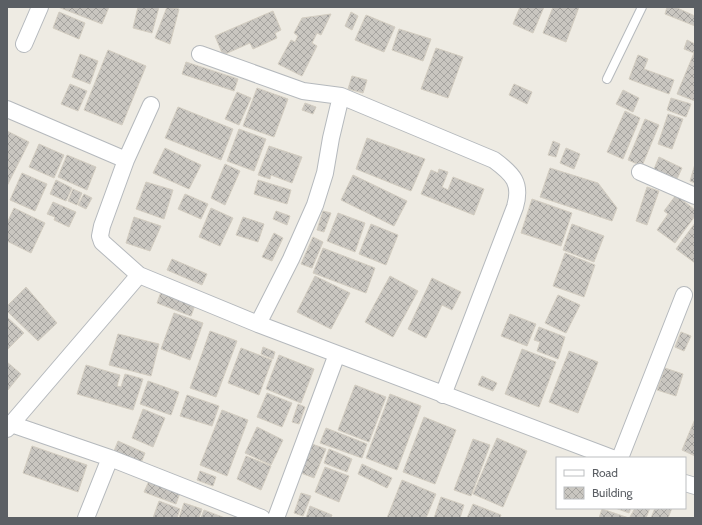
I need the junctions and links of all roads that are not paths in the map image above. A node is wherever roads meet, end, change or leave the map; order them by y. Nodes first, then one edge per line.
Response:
1 (40, 7) edge
2 (642, 7) edge
3 (24, 44) dead end
4 (200, 54) dead end
5 (607, 79) dead end
6 (341, 96) junction
7 (151, 105) dead end
8 (7, 109) edge
9 (126, 160) junction
10 (640, 172) dead end
11 (695, 196) edge
12 (139, 275) junction
13 (684, 295) dead end
14 (258, 324) junction
15 (337, 354) junction
16 (443, 395) junction
17 (9, 426) edge
18 (609, 457) edge
19 (620, 457) edge
20 (110, 458) junction
21 (86, 518) edge
22 (262, 518) edge
23 (276, 518) edge

1 - 3 street
2 - 5 lane
4 - 6 street
6 - 14 street
6 - 16 street
7 - 9 street
8 - 9 street
9 - 12 street
10 - 11 street
12 - 14 street
12 - 17 street
13 - 19 street
14 - 15 street
15 - 16 street
15 - 23 street
16 - 18 street
17 - 20 street
20 - 21 street
20 - 22 street

